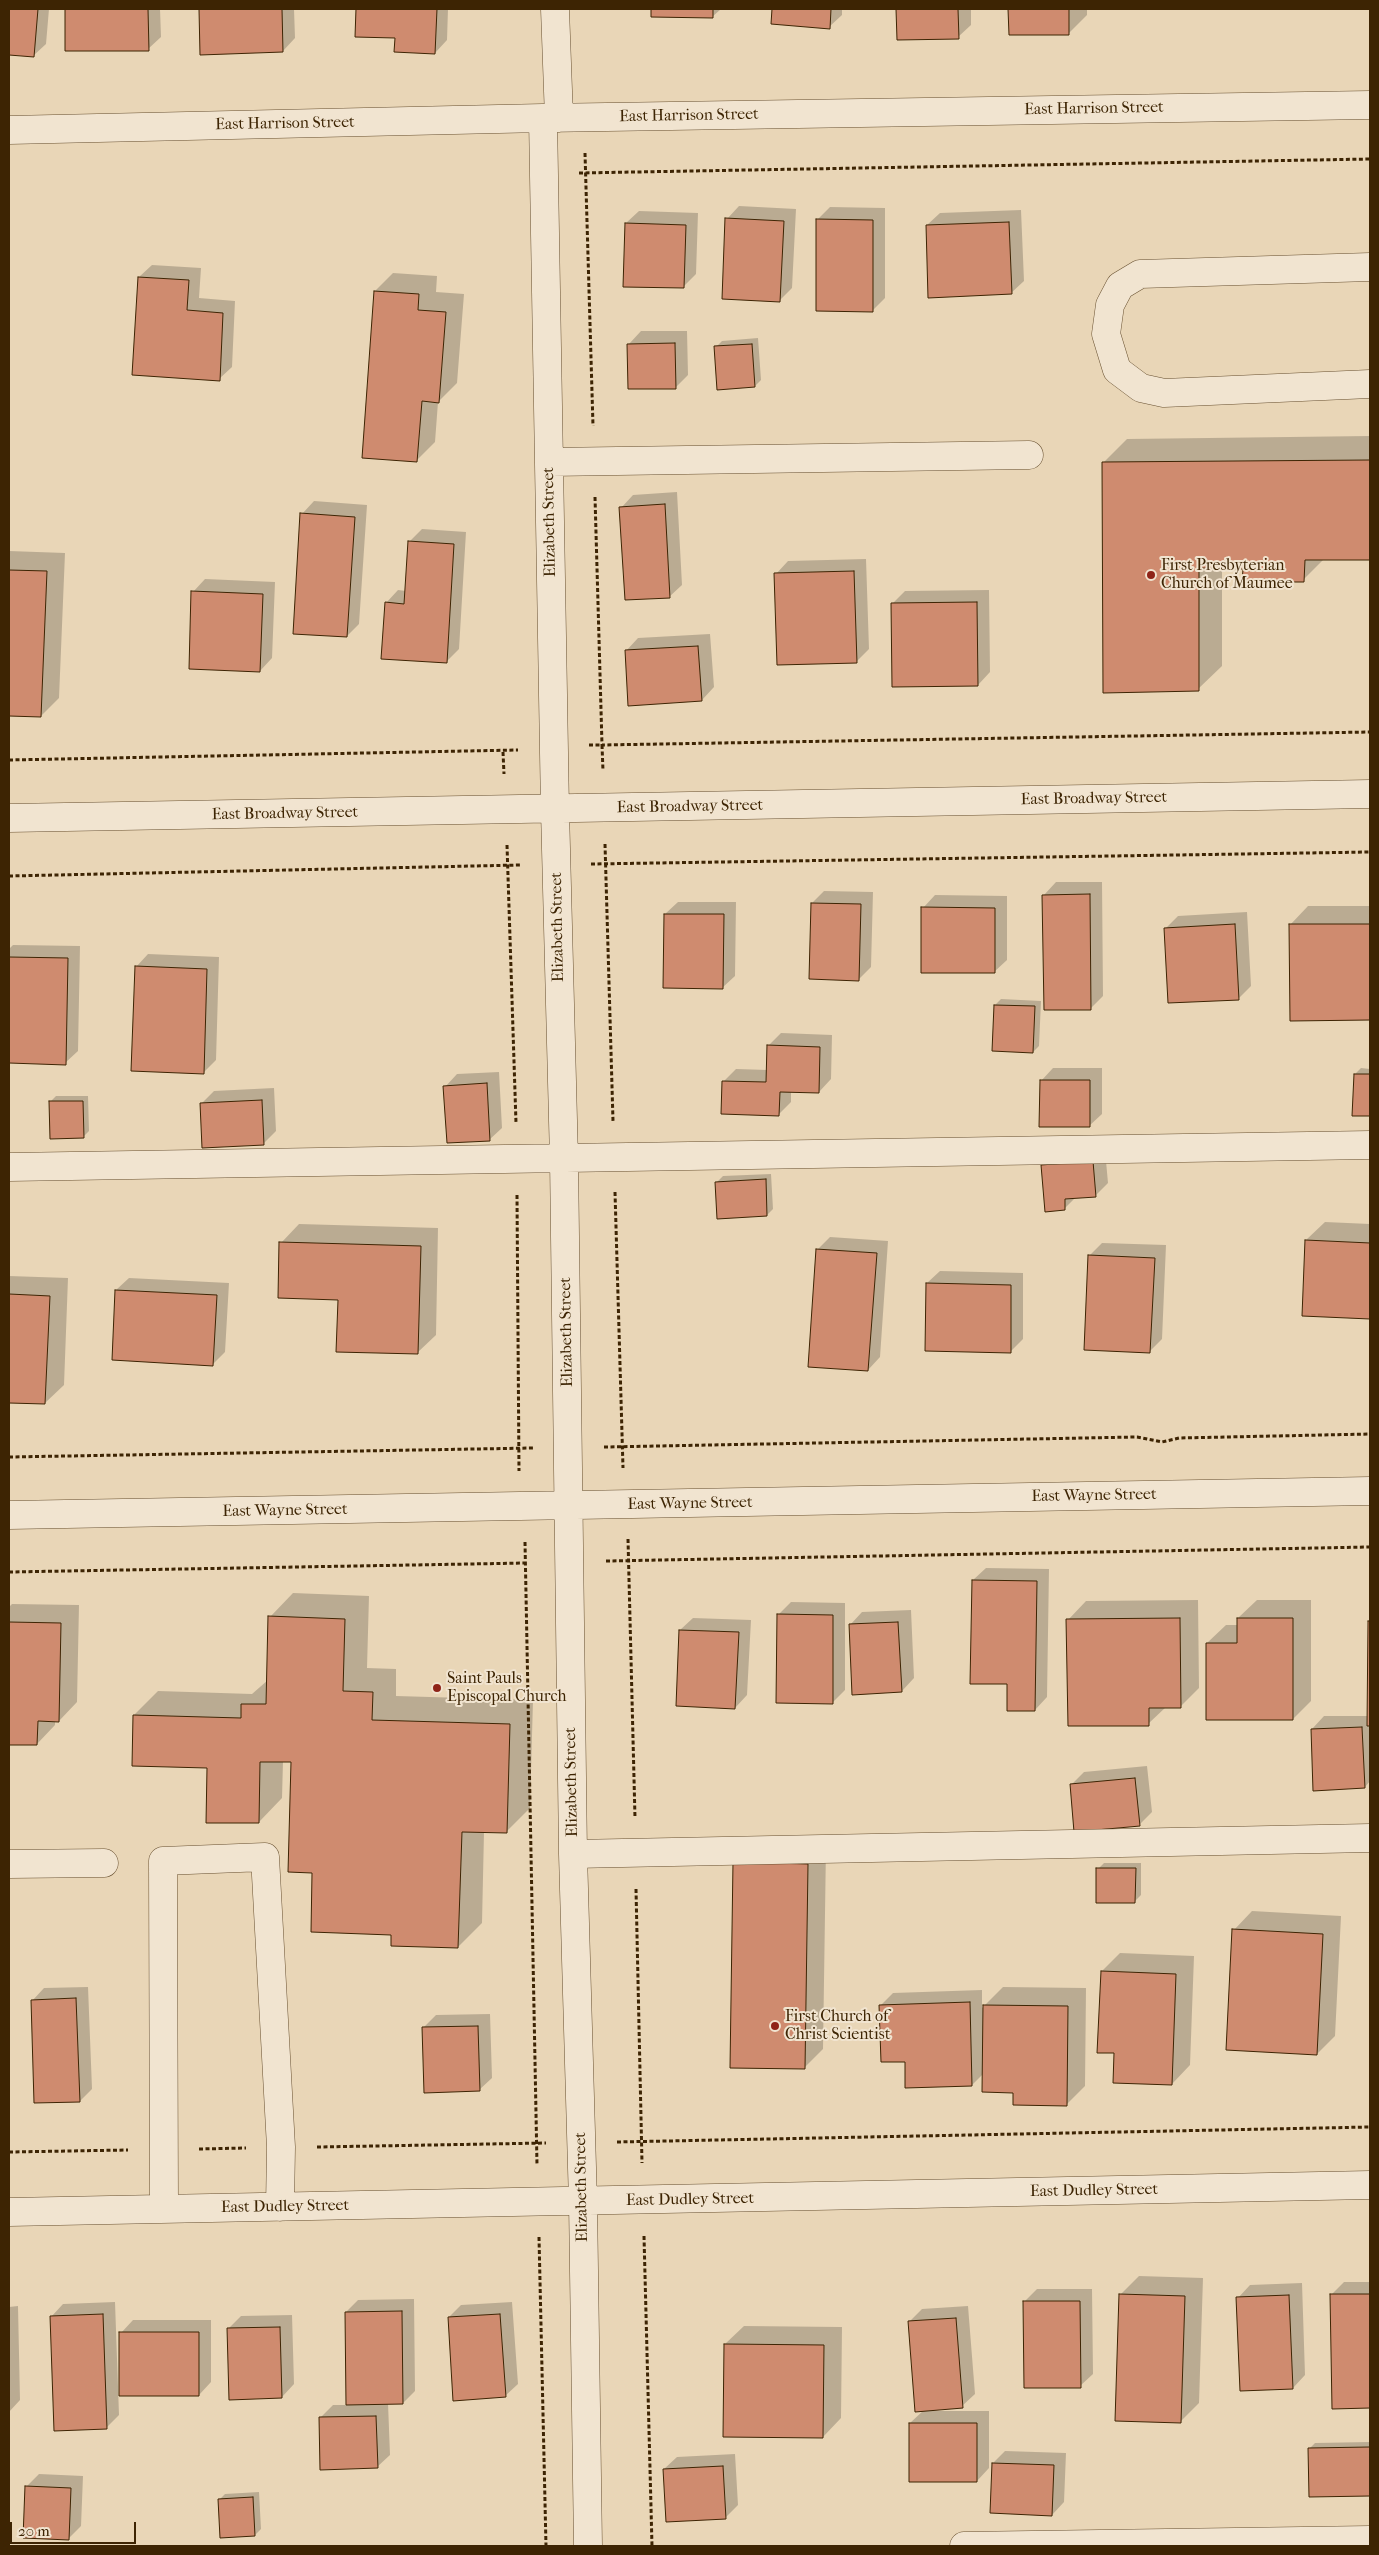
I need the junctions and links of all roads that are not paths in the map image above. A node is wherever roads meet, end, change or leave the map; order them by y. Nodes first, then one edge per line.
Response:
1 (555, 9) edge
2 (1370, 105) edge
3 (562, 118) junction
4 (9, 130) edge
5 (1370, 267) edge
6 (1370, 384) edge
7 (1029, 455) dead end
8 (549, 462) junction
9 (1370, 794) edge
10 (555, 810) junction
11 (9, 818) edge
12 (1370, 1145) edge
13 (564, 1159) junction
14 (9, 1167) edge
15 (1370, 1491) edge
16 (570, 1506) junction
17 (9, 1515) edge
18 (1370, 1838) edge
19 (573, 1854) junction
20 (104, 1862) dead end
21 (9, 1864) edge
22 (1370, 2185) edge
23 (583, 2202) junction
24 (280, 2207) junction
25 (164, 2209) junction
26 (9, 2212) edge
27 (1370, 2540) edge
28 (588, 2546) edge
29 (964, 2546) edge

1 - 3 street, Elizabeth Street
2 - 3 street, East Harrison Street
3 - 4 street, East Harrison Street
3 - 8 street, Elizabeth Street
5 - 6 street
7 - 8 street
8 - 10 street, Elizabeth Street
9 - 10 street, East Broadway Street
10 - 11 street, East Broadway Street
10 - 13 street, Elizabeth Street
12 - 13 street
13 - 14 street
13 - 16 street, Elizabeth Street
15 - 16 street, East Wayne Street
16 - 17 street, East Wayne Street
16 - 19 street, Elizabeth Street
18 - 19 street
19 - 23 street, Elizabeth Street
20 - 21 street
22 - 23 street, East Dudley Street
23 - 24 street, East Dudley Street
23 - 28 street, Elizabeth Street
24 - 25 street, East Dudley Street
24 - 25 street
25 - 26 street, East Dudley Street
27 - 29 street

